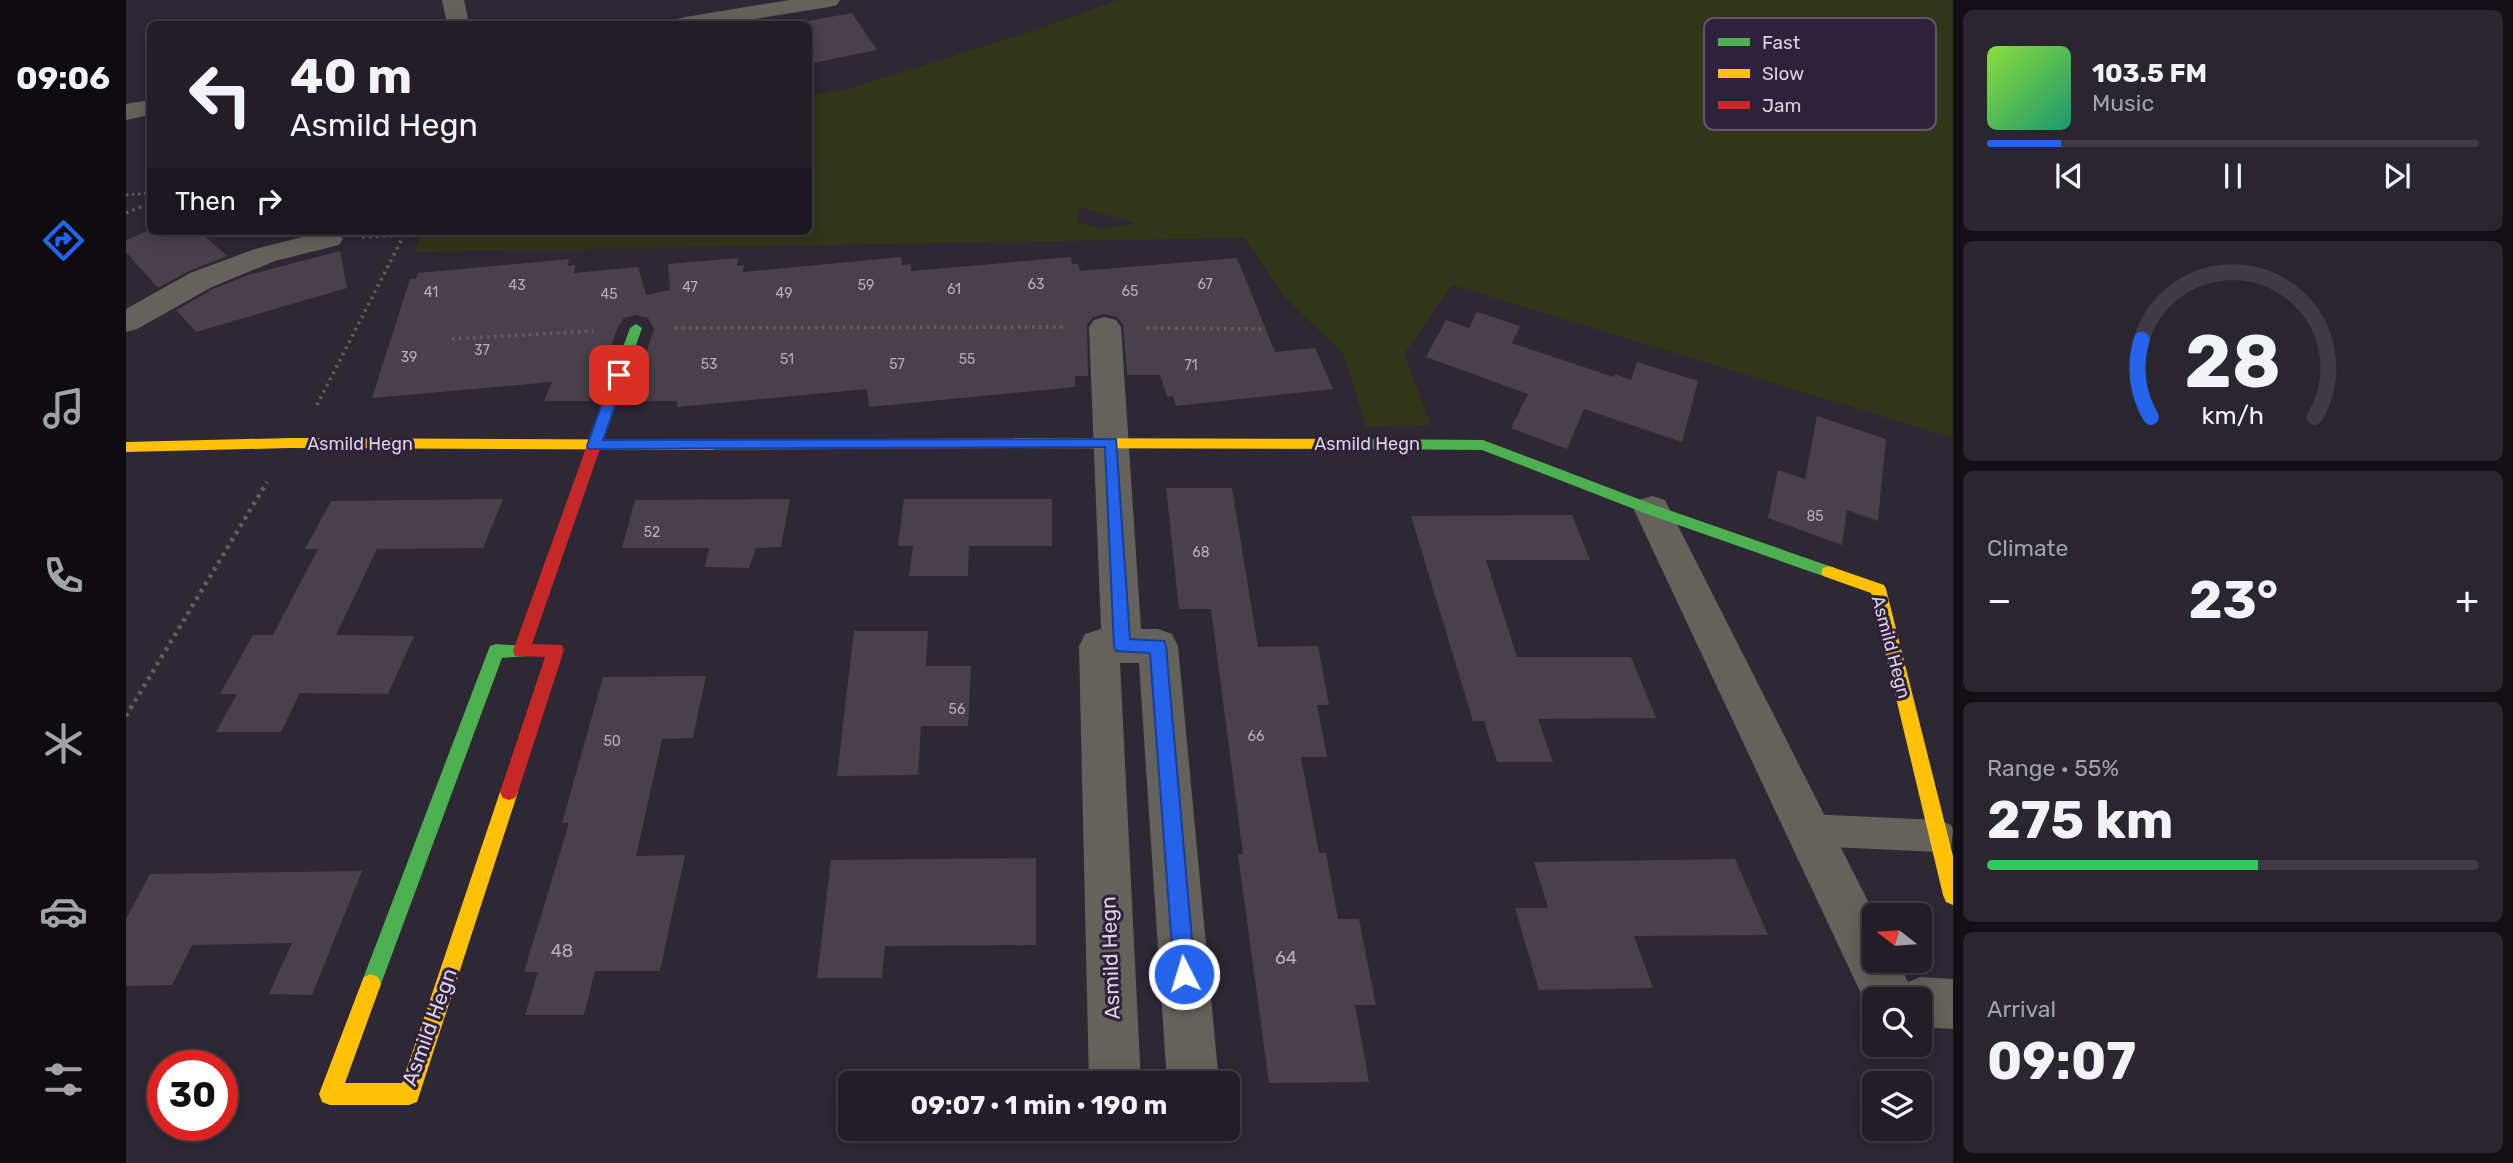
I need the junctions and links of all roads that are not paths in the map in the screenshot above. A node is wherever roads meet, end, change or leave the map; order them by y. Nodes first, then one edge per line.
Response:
1 (453, 0) edge
2 (830, 0) edge
3 (798, 3) edge
4 (457, 21) edge
5 (701, 21) edge
6 (147, 108) edge
7 (126, 112) edge
8 (329, 239) dead end
9 (126, 322) edge
10 (1105, 327) road end
11 (636, 328) road end
12 (1111, 442) junction
13 (594, 446) junction
14 (126, 447) edge
15 (1653, 510) junction
16 (1122, 646) junction
17 (521, 651) junction
18 (1808, 830) junction
19 (1939, 836) junction
20 (1953, 895) edge
21 (1884, 987) edge
22 (1932, 1003) edge
23 (1953, 1004) edge
24 (1115, 1071) edge
25 (1192, 1071) edge

1 - 4 street
2 - 3 street
3 - 5 street
6 - 7 street
8 - 9 street
10 - 12 street
11 - 13 street
12 - 13 street, Asmild Hegn
12 - 15 street, Asmild Hegn
12 - 16 street
13 - 14 street, Asmild Hegn
13 - 17 street
15 - 18 street
15 - 19 street, Asmild Hegn
16 - 24 street, Asmild Hegn
16 - 25 street, Asmild Hegn
17 - 17 street, Asmild Hegn
18 - 19 lane
18 - 21 street
19 - 20 street, Asmild Hegn
22 - 23 street

